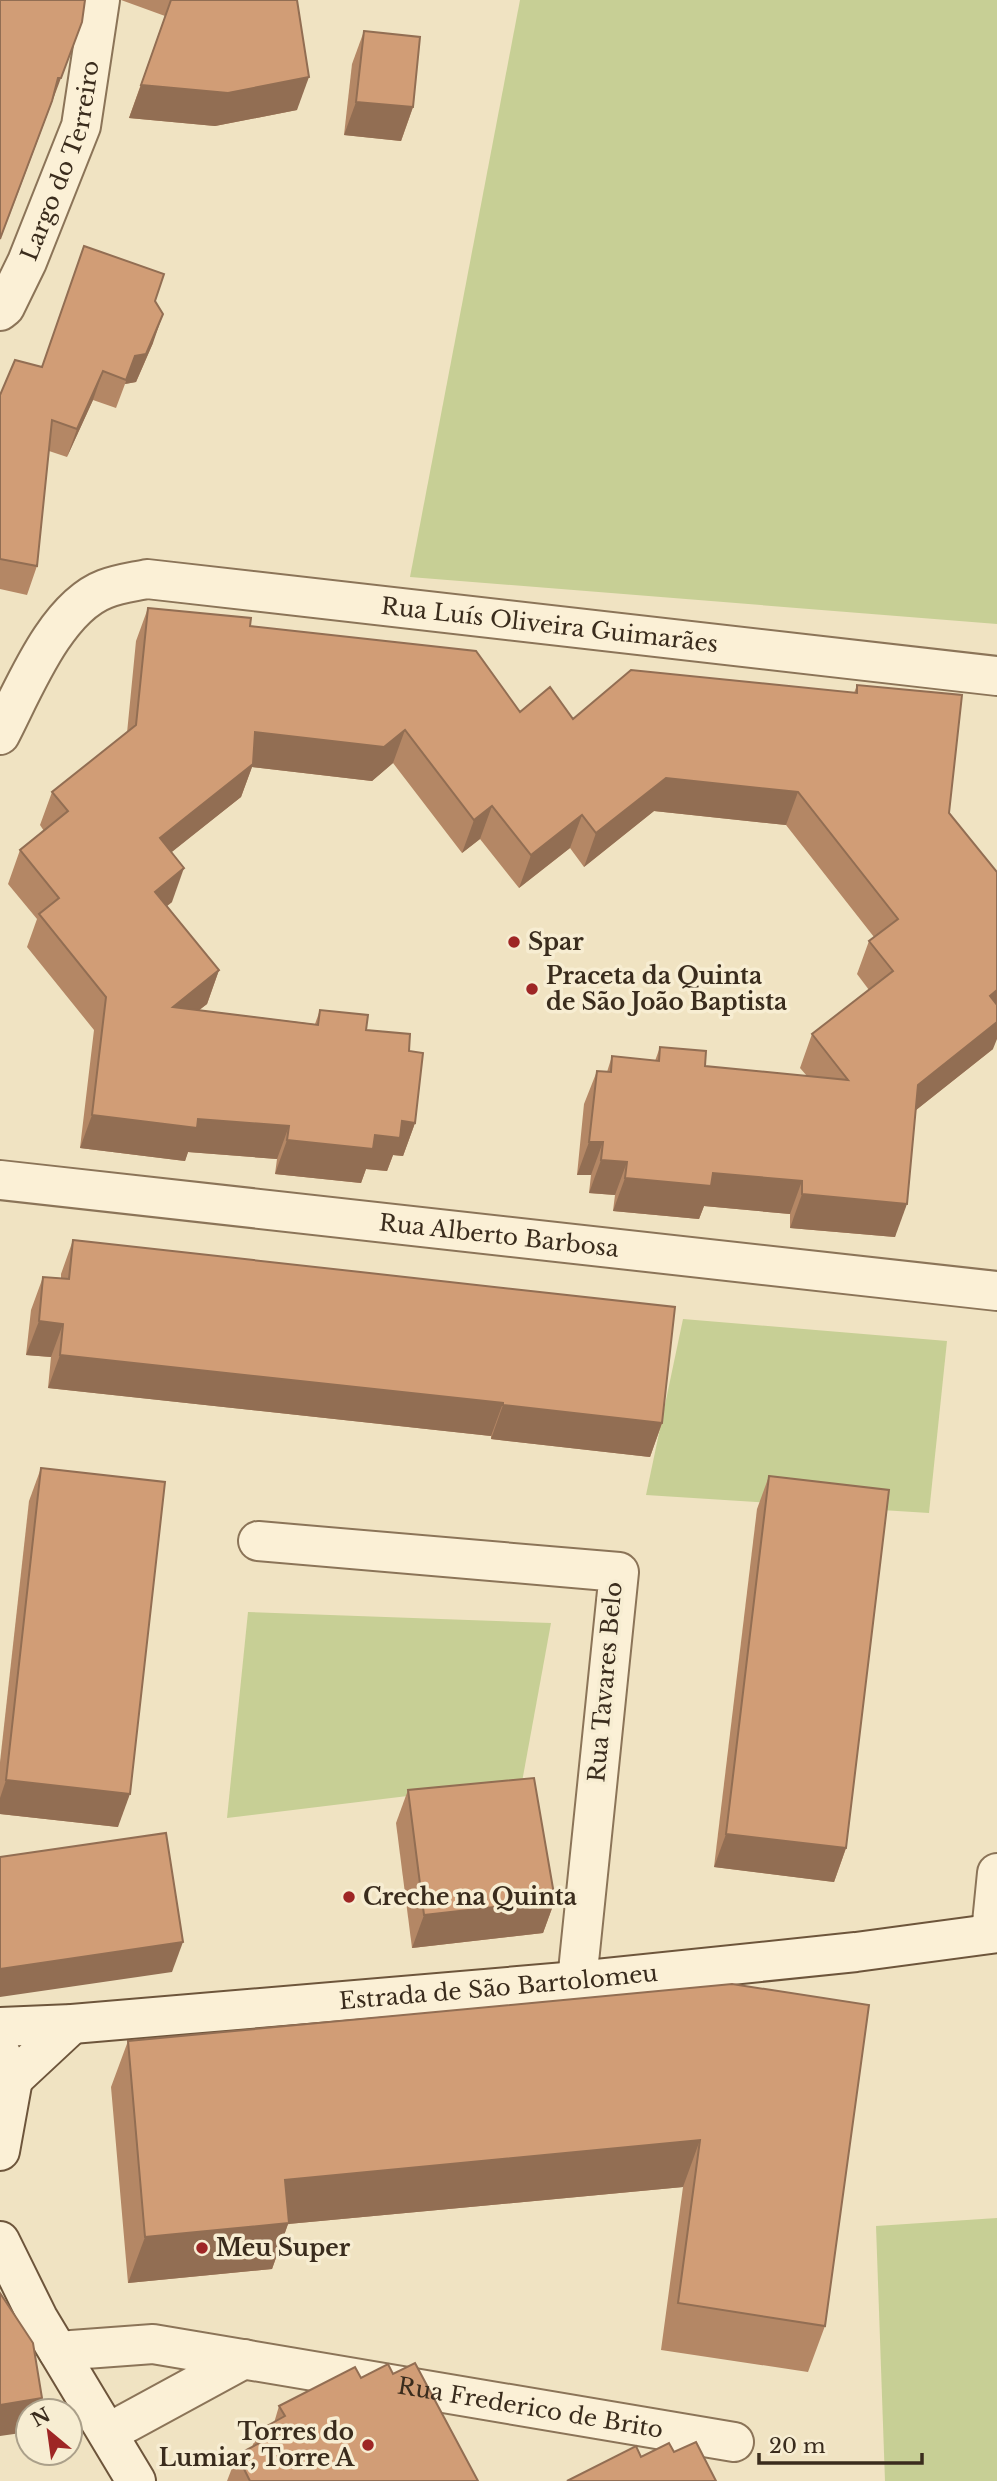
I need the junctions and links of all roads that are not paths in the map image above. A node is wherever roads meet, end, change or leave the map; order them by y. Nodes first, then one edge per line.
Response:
1 (100, 0) edge
2 (0, 311) edge
3 (997, 676) edge
4 (0, 735) edge
5 (0, 1180) edge
6 (997, 1291) edge
7 (258, 1541) dead end
8 (997, 1873) edge
9 (994, 1933) edge
10 (577, 1981) junction
11 (72, 2024) junction
12 (0, 2027) edge
13 (5, 2087) edge
14 (0, 2151) edge
15 (0, 2241) edge
16 (58, 2351) junction
17 (244, 2359) junction
18 (108, 2434) junction
19 (734, 2442) dead end
20 (136, 2481) edge

1 - 2 street, Largo do Terreiro
3 - 4 street, Rua Luís Oliveira Guimarães
5 - 6 street, Rua Alberto Barbosa
7 - 10 street, Rua Tavares Belo
8 - 9 street
9 - 10 street, Estrada de São Bartolomeu
10 - 11 street, Estrada de São Bartolomeu
11 - 12 street, Estrada de São Bartolomeu
11 - 13 street
13 - 14 street
15 - 16 street
16 - 17 street, Rua Frederico de Brito
16 - 18 street
17 - 18 street
17 - 19 street, Rua Frederico de Brito
18 - 20 street

